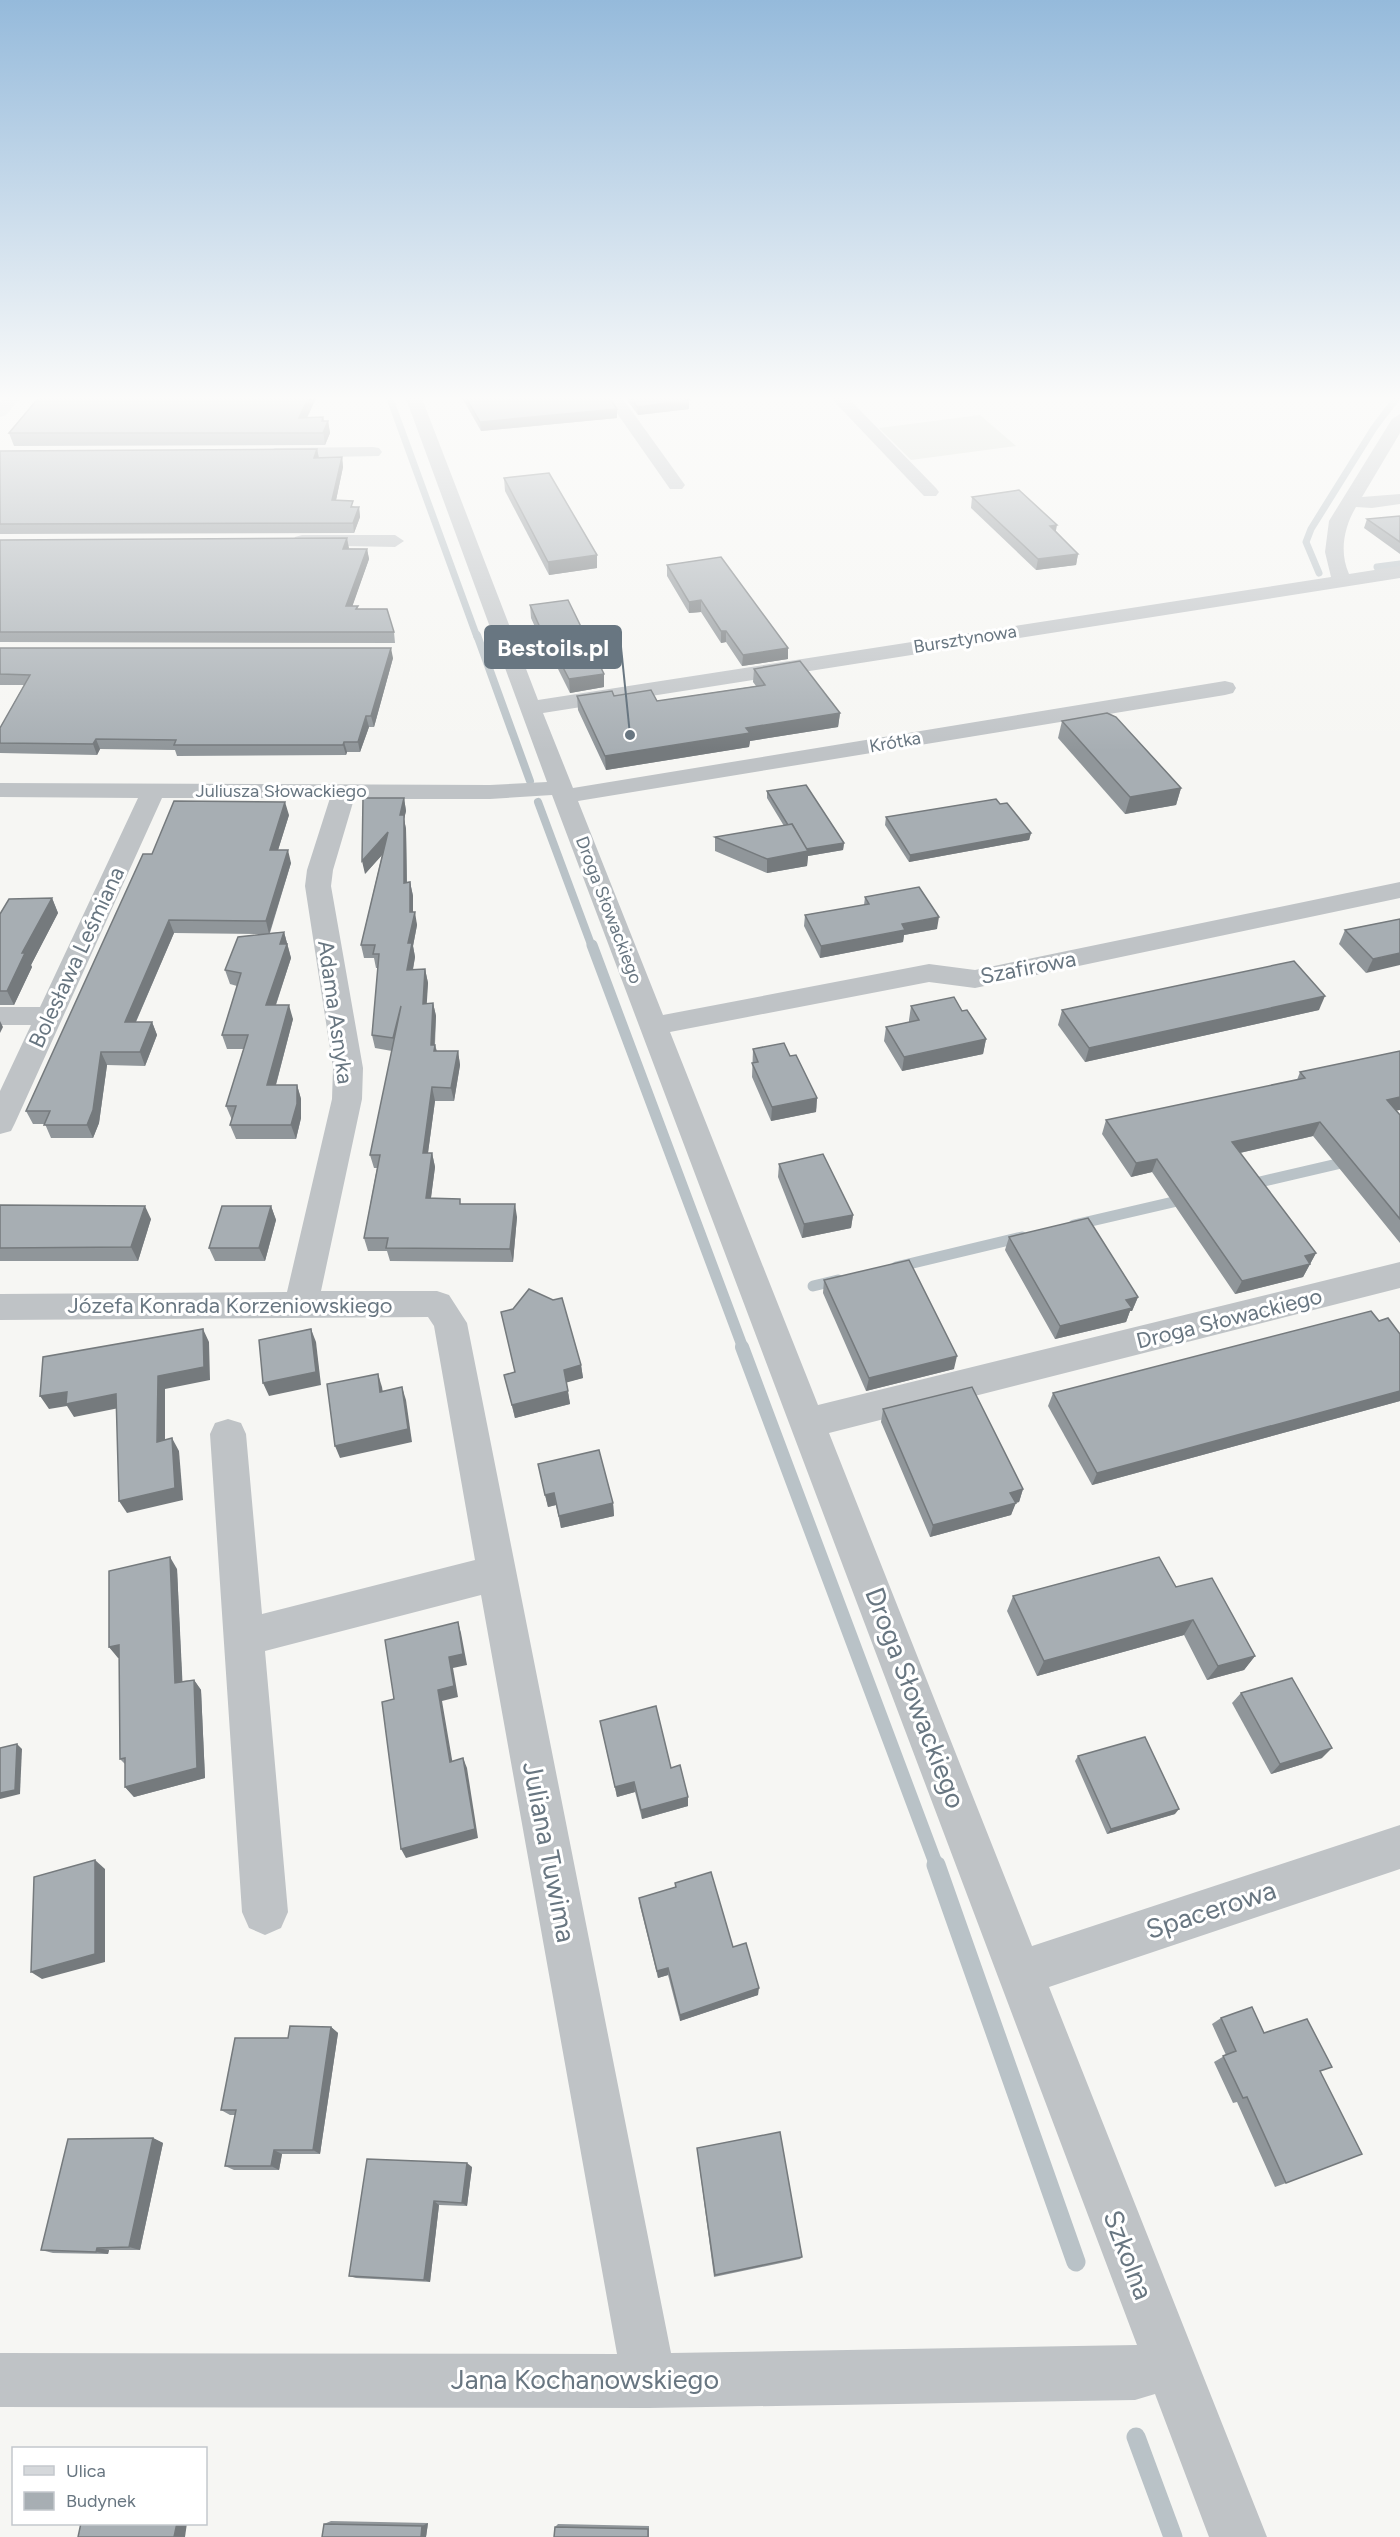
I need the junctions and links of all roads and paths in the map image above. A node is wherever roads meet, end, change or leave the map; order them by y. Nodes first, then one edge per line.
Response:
1 (457, 514) edge
2 (1343, 514) edge
3 (288, 542) edge
4 (395, 542) dead end
5 (1400, 572) edge
6 (1343, 580) junction
7 (1225, 688) dead end
8 (530, 708) junction
9 (0, 790) edge
10 (153, 790) junction
11 (344, 791) junction
12 (563, 792) junction
13 (1400, 890) edge
14 (0, 1016) edge
15 (49, 1016) junction
16 (654, 1026) junction
17 (0, 1123) edge
18 (1385, 1279) edge
19 (301, 1304) junction
20 (0, 1307) edge
21 (450, 1323) joint
22 (808, 1423) junction
23 (228, 1434) dead end
24 (496, 1573) junction
25 (244, 1637) junction
26 (1400, 1847) edge
27 (265, 1912) dead end
28 (1021, 1973) junction
29 (1169, 2362) junction
30 (0, 2380) edge
31 (649, 2381) junction
32 (1238, 2537) edge

1 - 8 street, Droga Słowackiego
2 - 6 street
3 - 4 street
5 - 6 street, Bursztynowa
6 - 8 street, Bursztynowa
7 - 12 street, Krótka
8 - 12 street, Droga Słowackiego
9 - 10 street, Juliusza Słowackiego
10 - 11 street, Juliusza Słowackiego
10 - 15 street, Bolesława Leśmiana
11 - 12 street, Juliusza Słowackiego
11 - 19 street, Adama Asnyka
12 - 16 street, Droga Słowackiego
13 - 16 street, Szafirowa
14 - 15 street
15 - 17 street, Bolesława Leśmiana
16 - 22 street, Droga Słowackiego
18 - 22 street, Droga Słowackiego
19 - 20 street, Józefa Konrada Korzeniowskiego
19 - 21 street, Józefa Konrada Korzeniowskiego
21 - 24 street, Juliana Tuwima
22 - 28 street, Droga Słowackiego
23 - 25 street
24 - 25 street
24 - 31 street, Juliana Tuwima
25 - 27 street
26 - 28 street, Spacerowa
28 - 29 street, Szkolna
29 - 31 street, Jana Kochanowskiego
29 - 32 street, Szkolna
30 - 31 street, Jana Kochanowskiego

